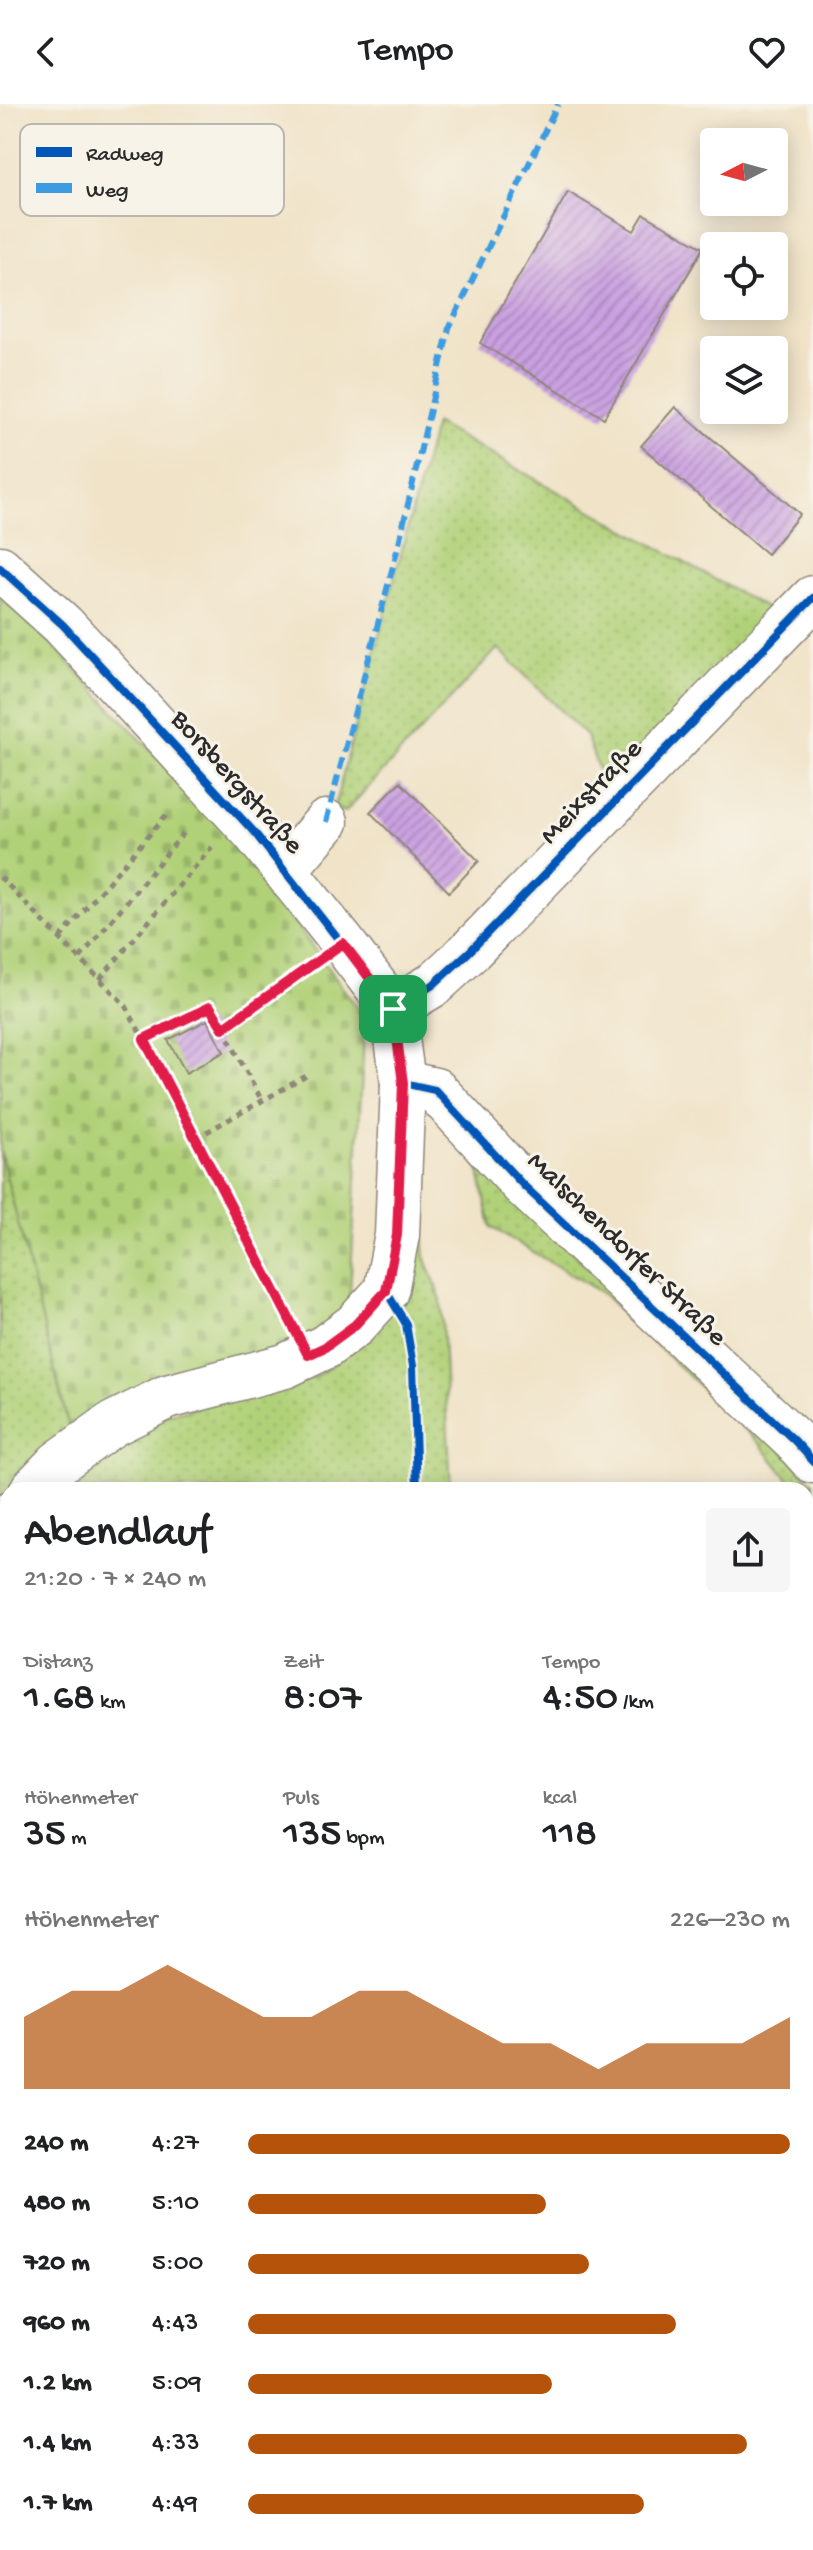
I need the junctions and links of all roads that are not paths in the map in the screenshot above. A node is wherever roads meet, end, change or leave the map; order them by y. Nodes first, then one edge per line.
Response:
1 (0, 568) edge
2 (813, 598) edge
3 (326, 822) dead end
4 (285, 870) junction
5 (393, 1009) junction
6 (403, 1083) junction
7 (813, 1461) edge
8 (40, 1482) edge

1 - 4 street, Borsbergstraße
2 - 5 street, Meixstraße
3 - 4 street
4 - 5 street, Borsbergstraße
5 - 6 street, Borsbergstraße
6 - 7 street, Malschendorfer Straße
6 - 8 street, Borsbergstraße

